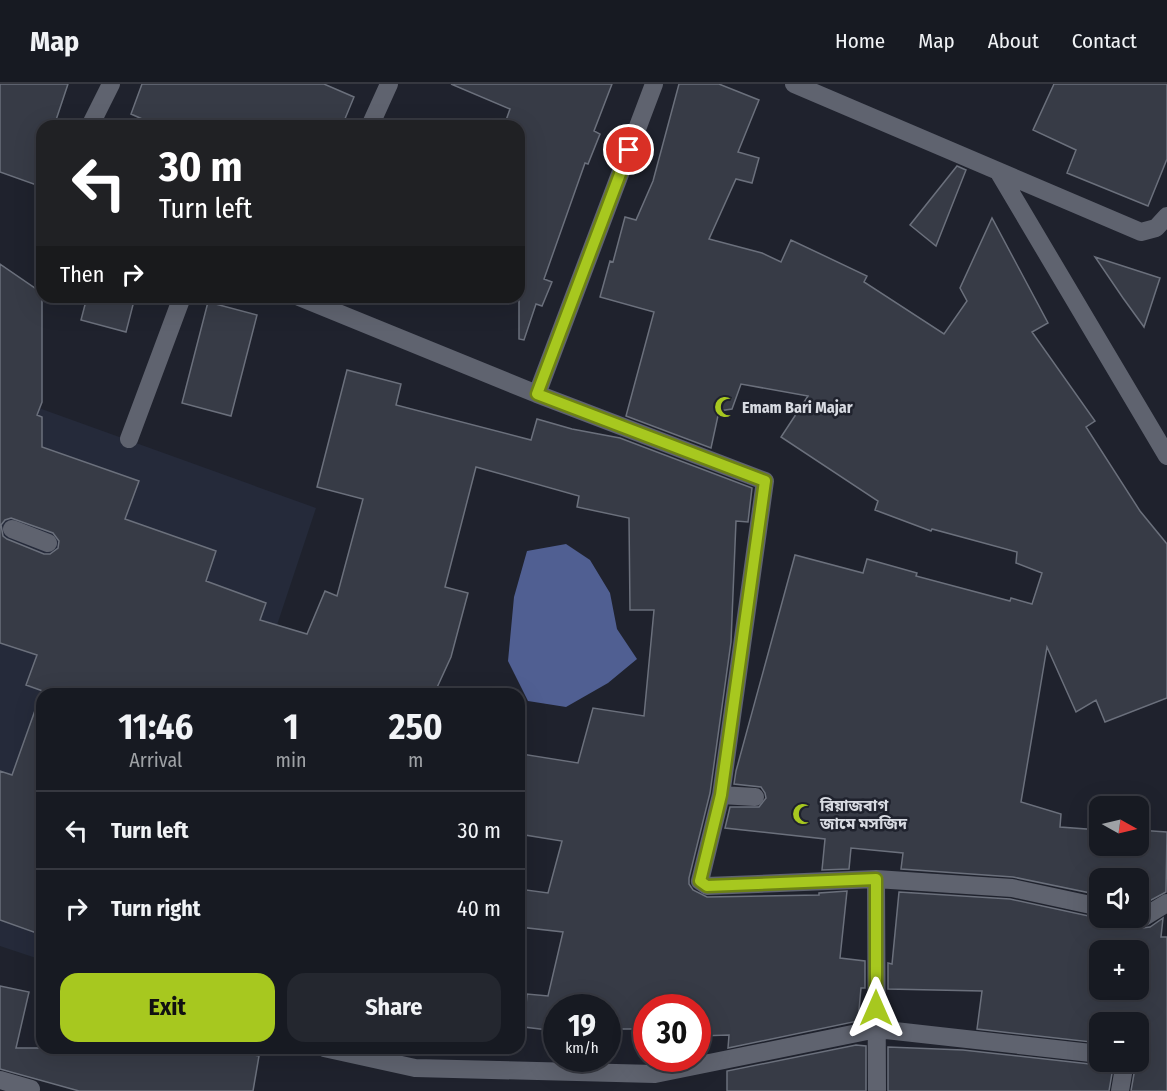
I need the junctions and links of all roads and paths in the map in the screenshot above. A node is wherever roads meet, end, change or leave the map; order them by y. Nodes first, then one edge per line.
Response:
1 (111, 84) edge
2 (389, 84) edge
3 (654, 84) edge
4 (794, 84) edge
5 (93, 120) edge
6 (373, 120) edge
7 (998, 171) junction
8 (1167, 216) edge
9 (180, 303) edge
10 (314, 303) edge
11 (537, 394) junction
12 (129, 439) dead end
13 (1167, 456) edge
14 (12, 529) dead end
15 (48, 543) dead end
16 (721, 795) junction
17 (755, 797) dead end
18 (876, 879) junction
19 (1167, 903) edge
20 (1089, 906) edge
21 (1149, 914) edge
22 (877, 1029) junction
23 (1089, 1053) edge
24 (351, 1054) edge
25 (1123, 1072) edge
26 (0, 1080) edge
27 (32, 1089) dead end
28 (877, 1091) edge
29 (1120, 1091) edge

1 - 5 street
2 - 6 street
3 - 11 street
4 - 7 street
7 - 8 street
7 - 13 street
9 - 12 street
10 - 11 street
11 - 16 street
14 - 15 street
16 - 17 street
16 - 18 street
18 - 20 street
18 - 22 street
19 - 21 street
22 - 23 street
22 - 24 street
22 - 28 street
25 - 29 street
26 - 27 street

